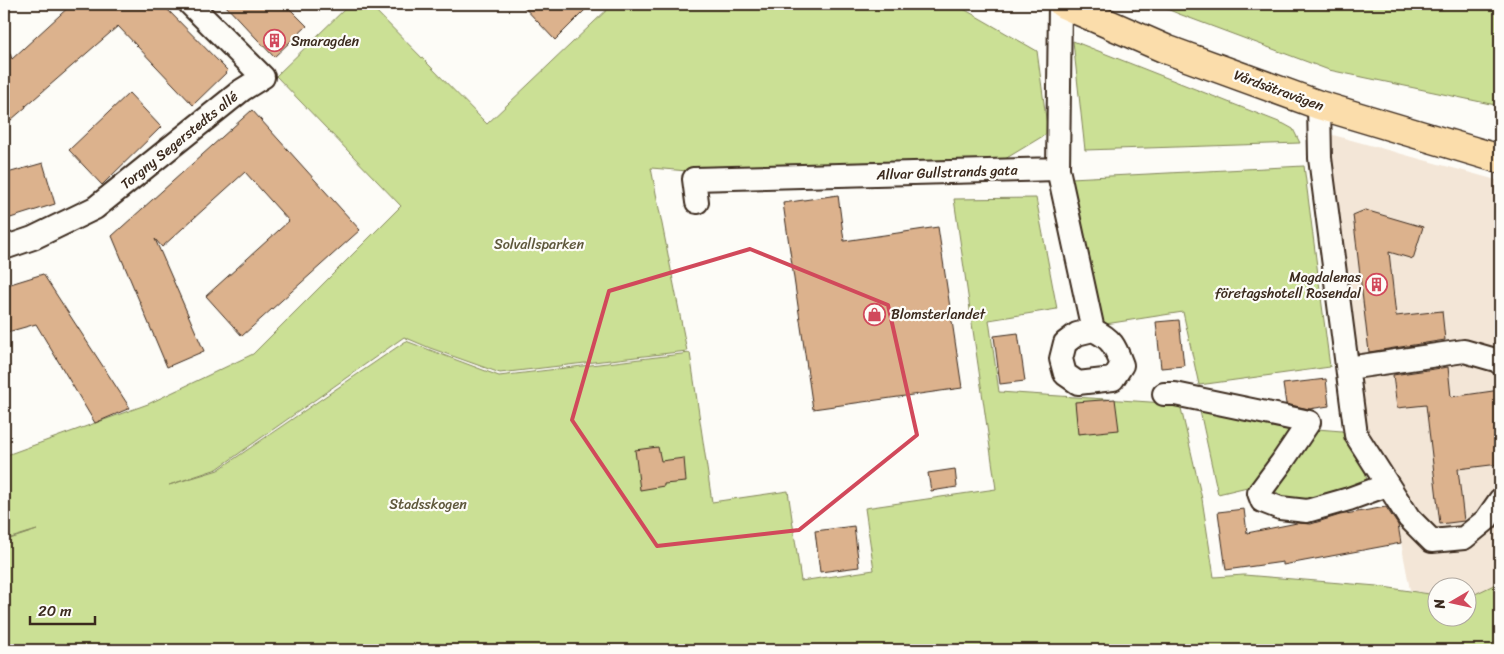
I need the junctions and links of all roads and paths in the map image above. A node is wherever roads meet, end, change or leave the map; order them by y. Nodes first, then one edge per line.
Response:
1 (190, 4) edge
2 (1062, 4) edge
3 (1319, 106) junction
4 (1500, 159) edge
5 (1058, 168) junction
6 (697, 202) dead end
7 (4, 248) edge
8 (1093, 330) dead end
9 (1500, 363) edge
10 (1348, 368) junction
11 (1164, 394) dead end
12 (1387, 485) junction
13 (1500, 500) edge

1 - 7 street, Torgny Segerstedts allé
2 - 3 main road, Vårdsätravägen
2 - 5 street
3 - 4 main road, Vårdsätravägen
3 - 10 street
5 - 6 street, Allvar Gullstrands gata
5 - 8 street
9 - 10 street
10 - 12 street
11 - 12 street
12 - 13 street

